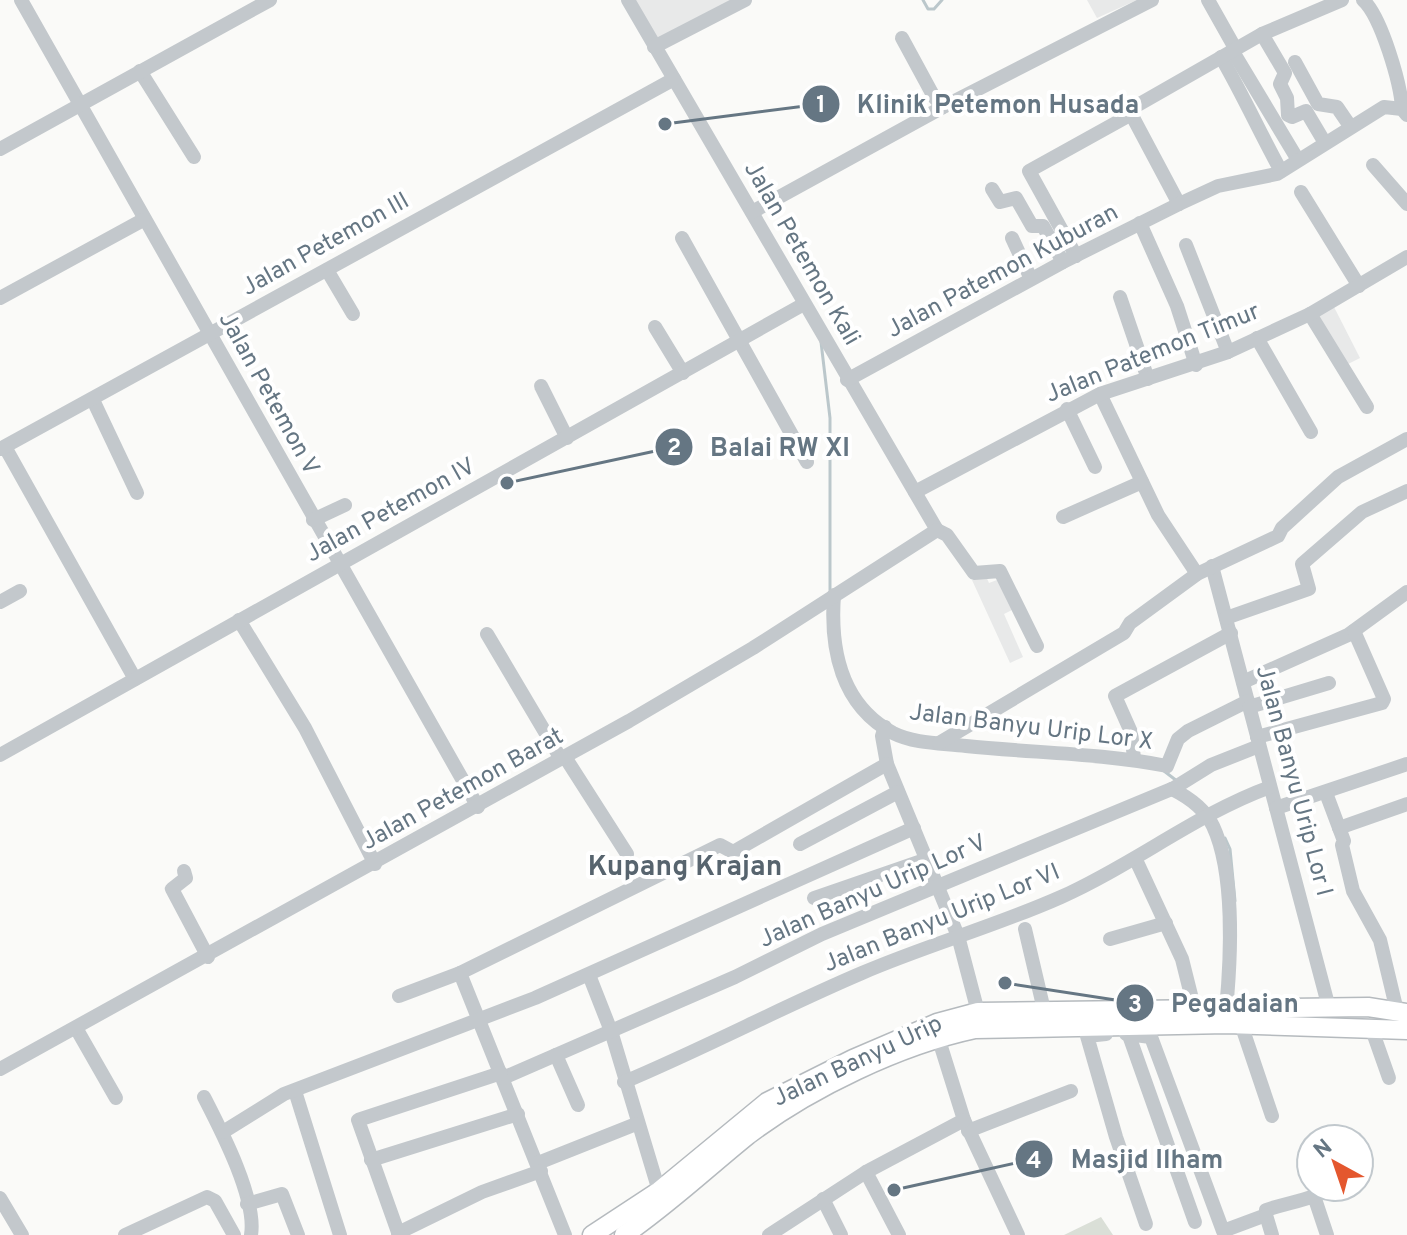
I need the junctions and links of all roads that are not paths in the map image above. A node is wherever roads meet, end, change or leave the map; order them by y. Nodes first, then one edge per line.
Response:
1 (21, 0) edge
2 (270, 0) edge
3 (628, 0) edge
4 (745, 0) edge
5 (1152, 0) edge
6 (1208, 0) edge
7 (1342, 0) edge
8 (1363, 0) edge
9 (1262, 34) junction
10 (902, 38) dead end
11 (654, 47) junction
12 (1229, 51) junction
13 (1295, 62) dead end
14 (140, 71) junction
15 (670, 81) junction
16 (79, 104) junction
17 (943, 107) junction
18 (1404, 112) edge
19 (1130, 115) junction
20 (1350, 126) junction
21 (1325, 143) junction
22 (0, 149) edge
23 (194, 157) dead end
24 (1298, 160) junction
25 (1373, 165) dead end
26 (1281, 171) junction
27 (992, 189) dead end
28 (1301, 192) dead end
29 (1179, 204) junction
30 (1407, 204) edge
31 (752, 212) junction
32 (143, 220) junction
33 (1140, 223) junction
34 (682, 238) dead end
35 (1012, 238) dead end
36 (1186, 245) dead end
37 (1407, 257) edge
38 (1070, 259) junction
39 (327, 270) junction
40 (1031, 279) junction
41 (1359, 286) junction
42 (1120, 297) dead end
43 (0, 298) edge
44 (801, 306) junction
45 (353, 314) dead end
46 (1310, 314) junction
47 (655, 327) dead end
48 (210, 334) junction
49 (1257, 338) junction
50 (738, 342) junction
51 (1228, 352) junction
52 (1196, 365) junction
53 (683, 373) junction
54 (1148, 379) junction
55 (847, 380) junction
56 (541, 386) dead end
57 (1100, 394) junction
58 (93, 400) junction
59 (1367, 407) dead end
60 (1067, 409) junction
61 (1311, 432) dead end
62 (567, 438) junction
63 (1407, 439) edge
64 (2, 448) edge
65 (807, 462) dead end
66 (1095, 467) dead end
67 (1142, 482) junction
68 (1407, 491) edge
69 (915, 492) junction
70 (137, 493) dead end
71 (345, 505) dead end
72 (1063, 517) dead end
73 (313, 520) junction
74 (937, 530) junction
75 (338, 566) junction
76 (1212, 566) junction
77 (1197, 574) junction
78 (20, 591) dead end
79 (1407, 592) edge
80 (829, 599) junction
81 (0, 602) edge
82 (1226, 618) junction
83 (239, 620) junction
84 (1354, 631) junction
85 (1231, 633) junction
86 (487, 634) dead end
87 (1037, 646) dead end
88 (135, 679) junction
89 (1243, 682) junction
90 (1329, 683) dead end
91 (1249, 704) junction
92 (884, 731) junction
93 (1258, 742) junction
94 (939, 743) junction
95 (0, 755) edge
96 (563, 758) junction
97 (1134, 758) junction
98 (887, 764) junction
99 (1407, 764) edge
100 (1176, 786) junction
101 (1270, 787) junction
102 (898, 792) junction
103 (1326, 793) junction
104 (1407, 804) edge
105 (478, 807) junction
106 (1276, 808) junction
107 (1211, 815) junction
108 (914, 828) junction
109 (1339, 828) junction
110 (800, 844) dead end
111 (627, 854) dead end
112 (927, 859) junction
113 (1136, 860) junction
114 (375, 864) junction
115 (184, 871) dead end
116 (939, 888) junction
117 (814, 898) dead end
118 (1166, 923) junction
119 (1025, 929) dead end
120 (958, 936) junction
121 (1110, 939) dead end
122 (208, 957) junction
123 (460, 973) junction
124 (589, 975) junction
125 (399, 996) dead end
126 (1329, 1008) junction
127 (1044, 1010) junction
128 (1195, 1011) junction
129 (978, 1012) junction
130 (1402, 1012) edge
131 (1232, 1017) junction
132 (479, 1018) junction
133 (1371, 1027) junction
134 (76, 1028) junction
135 (1407, 1030) edge
136 (611, 1031) junction
137 (1127, 1031) junction
138 (938, 1037) junction
139 (556, 1055) junction
140 (0, 1069) edge
141 (502, 1076) junction
142 (1389, 1078) dead end
143 (624, 1082) junction
144 (295, 1091) junction
145 (1071, 1091) dead end
146 (204, 1097) dead end
147 (116, 1098) dead end
148 (578, 1105) dead end
149 (771, 1110) junction
150 (518, 1114) junction
151 (1272, 1116) dead end
152 (636, 1124) junction
153 (966, 1126) junction
154 (223, 1132) junction
155 (371, 1160) junction
156 (540, 1167) junction
157 (866, 1172) junction
158 (659, 1191) junction
159 (0, 1198) edge
160 (823, 1199) junction
161 (247, 1204) junction
162 (1266, 1215) junction
163 (1195, 1222) dead end
164 (1146, 1224) dead end
165 (786, 1230) edge
166 (398, 1234) edge
167 (1014, 1234) edge
168 (22, 1235) edge
169 (125, 1235) edge
170 (234, 1235) edge
171 (251, 1235) edge
172 (298, 1235) edge
173 (340, 1235) edge
174 (565, 1235) edge
175 (592, 1235) edge
176 (624, 1235) edge
177 (769, 1235) edge
178 (841, 1235) edge
179 (899, 1235) edge
180 (1272, 1235) edge
181 (1327, 1235) edge

1 - 16 street, Jalan Petemon V
2 - 14 street
3 - 11 street, Jalan Petemon Kali
4 - 11 street
5 - 17 street
6 - 12 street
7 - 9 street
8 - 18 street
9 - 12 street
9 - 21 street
10 - 17 street
11 - 15 street, Jalan Petemon Kali
12 - 19 street
12 - 24 street
12 - 26 street
13 - 20 street
14 - 16 street
14 - 23 street
15 - 31 street, Jalan Petemon Kali
15 - 39 street, Jalan Petemon III
16 - 22 street
16 - 32 street, Jalan Petemon V
17 - 31 street
18 - 20 street, Jalan Patemon Kuburan
19 - 29 street
19 - 38 street
20 - 21 street, Jalan Patemon Kuburan
21 - 24 street, Jalan Patemon Kuburan
24 - 26 street, Jalan Patemon Kuburan
25 - 30 street
26 - 29 street, Jalan Patemon Kuburan
27 - 38 street
28 - 41 street
29 - 33 street, Jalan Patemon Kuburan
31 - 44 street, Jalan Petemon Kali
32 - 43 street
32 - 48 street, Jalan Petemon V
33 - 38 street, Jalan Patemon Kuburan
33 - 52 street
34 - 50 street
35 - 40 street
36 - 51 street
37 - 41 street, Jalan Patemon Timur
38 - 40 street, Jalan Patemon Kuburan
39 - 45 street
39 - 48 street, Jalan Petemon III
40 - 55 street, Jalan Patemon Kuburan
41 - 46 street, Jalan Patemon Timur
42 - 54 street
44 - 50 street, Jalan Petemon IV
44 - 55 street, Jalan Petemon Kali
46 - 49 street, Jalan Patemon Timur
46 - 59 street
47 - 53 street
48 - 58 street, Jalan Petemon III
48 - 73 street, Jalan Petemon V
49 - 51 street, Jalan Patemon Timur
49 - 61 street
50 - 53 street, Jalan Petemon IV
50 - 65 street
51 - 52 street, Jalan Patemon Timur
52 - 54 street, Jalan Patemon Timur
53 - 62 street, Jalan Petemon IV
54 - 57 street, Jalan Patemon Timur
55 - 69 street, Jalan Petemon Kali
56 - 62 street
57 - 60 street, Jalan Patemon Timur
57 - 67 street
58 - 64 street, Jalan Petemon III
58 - 70 street
60 - 66 street
60 - 69 street, Jalan Patemon Timur
62 - 75 street, Jalan Petemon IV
63 - 76 street
64 - 88 street
67 - 72 street
67 - 77 street
68 - 82 street
69 - 74 street, Jalan Petemon Kali
71 - 73 street
73 - 75 street, Jalan Petemon V
74 - 80 street, Jalan Petemon Barat
74 - 87 street, Jalan Petemon Kali
75 - 83 street, Jalan Petemon IV
75 - 105 street, Jalan Petemon V
76 - 77 street
76 - 82 street, Jalan Banyu Urip Lor I
77 - 94 street
78 - 81 street
79 - 84 street
80 - 92 street, Jalan Banyu Urip Lor X
80 - 96 street, Jalan Petemon Barat
82 - 85 street, Jalan Banyu Urip Lor I
83 - 88 street, Jalan Petemon IV
83 - 114 street
84 - 89 street
84 - 93 street, Jalan Banyu Urip Lor V
85 - 89 street, Jalan Banyu Urip Lor I
85 - 97 street
86 - 96 street
88 - 95 street, Jalan Petemon IV
89 - 91 street, Jalan Banyu Urip Lor I
90 - 91 street
91 - 93 street, Jalan Banyu Urip Lor I
91 - 97 street, Jalan Banyu Urip Lor X
92 - 94 street, Jalan Banyu Urip Lor X
92 - 98 street
93 - 100 street, Jalan Banyu Urip Lor V
93 - 101 street, Jalan Banyu Urip Lor I
94 - 97 street, Jalan Banyu Urip Lor X
96 - 105 street, Jalan Petemon Barat
96 - 111 street
98 - 102 street
98 - 123 street
99 - 103 street
100 - 107 street
100 - 116 street, Jalan Banyu Urip Lor V
101 - 106 street, Jalan Banyu Urip Lor I
101 - 107 street, Jalan Banyu Urip Lor VI
102 - 108 street
102 - 110 street
103 - 106 street
103 - 109 street
104 - 109 street
105 - 114 street, Jalan Petemon Barat
106 - 126 street, Jalan Banyu Urip Lor I
107 - 113 street, Jalan Banyu Urip Lor VI
107 - 131 street
108 - 112 street
108 - 124 street
109 - 130 street
112 - 116 street
112 - 117 street
113 - 118 street
113 - 120 street, Jalan Banyu Urip Lor VI
114 - 122 street, Jalan Petemon Barat
115 - 122 street
116 - 120 street
116 - 136 street, Jalan Banyu Urip Lor V
118 - 121 street
118 - 128 street
119 - 127 street
120 - 129 street
120 - 143 street, Jalan Banyu Urip Lor VI
122 - 134 street, Jalan Petemon Barat
123 - 125 street
123 - 132 street
124 - 132 street
124 - 136 street
126 - 130 main road, Jalan Banyu Urip
126 - 131 main road, Jalan Banyu Urip
127 - 128 main road, Jalan Banyu Urip
127 - 129 main road, Jalan Banyu Urip
128 - 131 main road, Jalan Banyu Urip
129 - 149 main road, Jalan Banyu Urip
131 - 133 main road, Jalan Banyu Urip
131 - 137 main road, Jalan Banyu Urip
131 - 151 street
132 - 141 street
132 - 144 street
133 - 135 main road, Jalan Banyu Urip
133 - 142 street
134 - 140 street, Jalan Petemon Barat
134 - 147 street
136 - 139 street, Jalan Banyu Urip Lor V
136 - 143 street
137 - 138 main road, Jalan Banyu Urip
137 - 162 street
137 - 163 street
137 - 164 street
138 - 149 main road, Jalan Banyu Urip
138 - 153 street
139 - 141 street, Jalan Banyu Urip Lor V
139 - 148 street
141 - 150 street
141 - 155 street, Jalan Banyu Urip Lor V
143 - 152 street
144 - 154 street
144 - 173 street
145 - 153 street
146 - 154 street
149 - 158 main road, Jalan Banyu Urip
149 - 176 main road, Jalan Banyu Urip
150 - 155 street
150 - 156 street
152 - 156 street
152 - 158 street
153 - 157 street
153 - 167 street
154 - 161 street
155 - 166 street
156 - 166 street
156 - 174 street
157 - 160 street
157 - 179 street
158 - 175 main road, Jalan Banyu Urip
159 - 168 street
160 - 165 street
160 - 178 street
161 - 171 street
161 - 172 street
162 - 180 street
162 - 181 street
165 - 177 street
169 - 170 street

